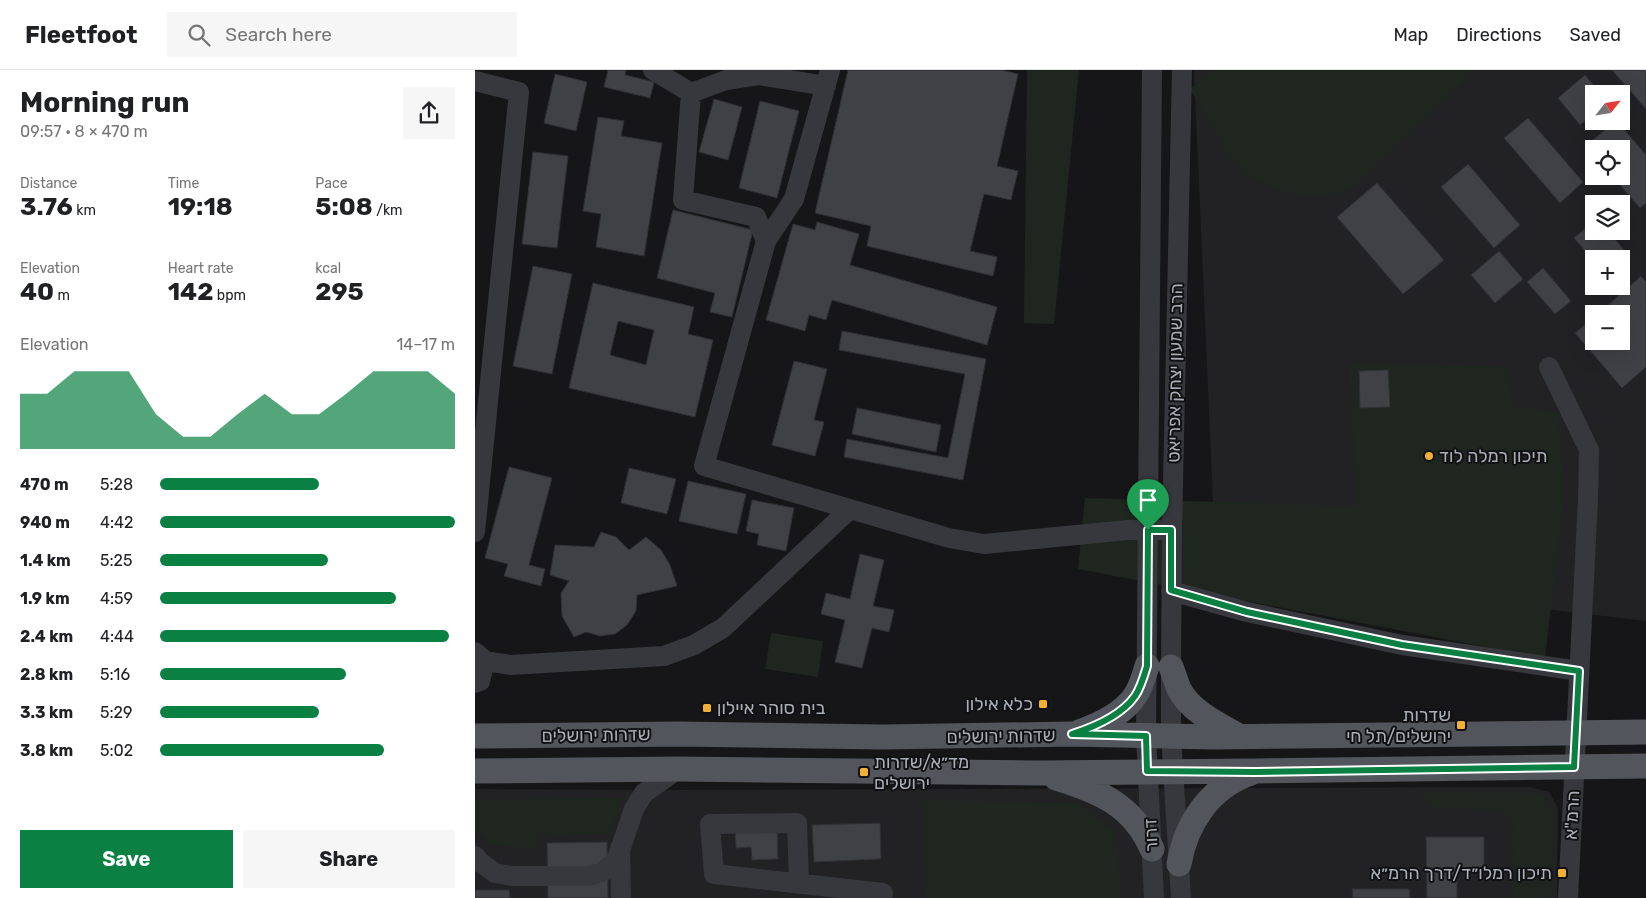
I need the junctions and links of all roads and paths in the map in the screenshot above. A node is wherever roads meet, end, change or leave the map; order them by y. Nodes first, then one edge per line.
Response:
1 (653, 70) edge
2 (1152, 70) edge
3 (1182, 70) edge
4 (828, 78) edge
5 (475, 81) edge
6 (691, 94) junction
7 (766, 241) junction
8 (1549, 367) dead end
9 (851, 508) junction
10 (1148, 530) junction
11 (1171, 530) junction
12 (475, 532) edge
13 (1171, 590) junction
14 (480, 656) edge
15 (1159, 666) junction
16 (1579, 671) junction
17 (475, 684) edge
18 (1575, 732) junction
19 (1646, 732) edge
20 (1072, 734) junction
21 (1171, 735) junction
22 (475, 736) edge
23 (1146, 736) junction
24 (1239, 736) junction
25 (1646, 766) edge
26 (1574, 767) junction
27 (678, 769) junction
28 (475, 771) edge
29 (1147, 771) junction
30 (1173, 772) junction
31 (1255, 772) junction
32 (1039, 773) junction
33 (621, 845) junction
34 (1152, 849) junction
35 (475, 856) edge
36 (1179, 864) junction
37 (799, 884) junction
38 (883, 896) edge
39 (621, 898) edge
40 (1154, 898) edge
41 (1181, 898) edge
42 (1568, 898) edge

1 - 6 street
2 - 10 street, הרב שמעון יצחק אפריאט
3 - 11 street, הרב שמעון יצחק אפריאט
4 - 6 street
4 - 7 street
5 - 12 street
6 - 7 street
7 - 9 street
8 - 16 street, הרמ"א
9 - 10 street
9 - 14 street
10 - 11 street
10 - 15 street, הרב שמעון יצחק אפריאט
11 - 13 street, הרב שמעון יצחק אפריאט
13 - 15 street, הרב שמעון יצחק אפריאט
13 - 16 street
14 - 17 street
15 - 20 main road
15 - 21 street, הרב שמעון יצחק אפריאט
15 - 23 street, הרב שמעון יצחק אפריאט
15 - 24 main road
16 - 18 street, הרמ"א
18 - 19 main road, שדרות ירושלים
18 - 24 main road, שדרות ירושלים
18 - 26 street, הרמ"א
20 - 22 main road, שדרות ירושלים
20 - 23 main road, שדרות ירושלים
21 - 23 main road, שדרות ירושלים
21 - 24 main road, שדרות ירושלים
21 - 30 street, דרור
23 - 29 street, דרור
25 - 26 main road, שדרות ירושלים
26 - 31 main road, שדרות ירושלים
26 - 42 street, הרמ"א
27 - 28 main road, שדרות ירושלים
27 - 32 main road, שדרות ירושלים
27 - 33 street
29 - 30 main road, שדרות ירושלים
29 - 32 main road, שדרות ירושלים
29 - 34 street, דרור
30 - 31 main road, שדרות ירושלים
30 - 36 street, דרור
31 - 36 main road
32 - 34 main road
33 - 35 street
33 - 39 street
34 - 40 street, דרור
36 - 41 street, דרור
37 - 37 street
37 - 38 street

